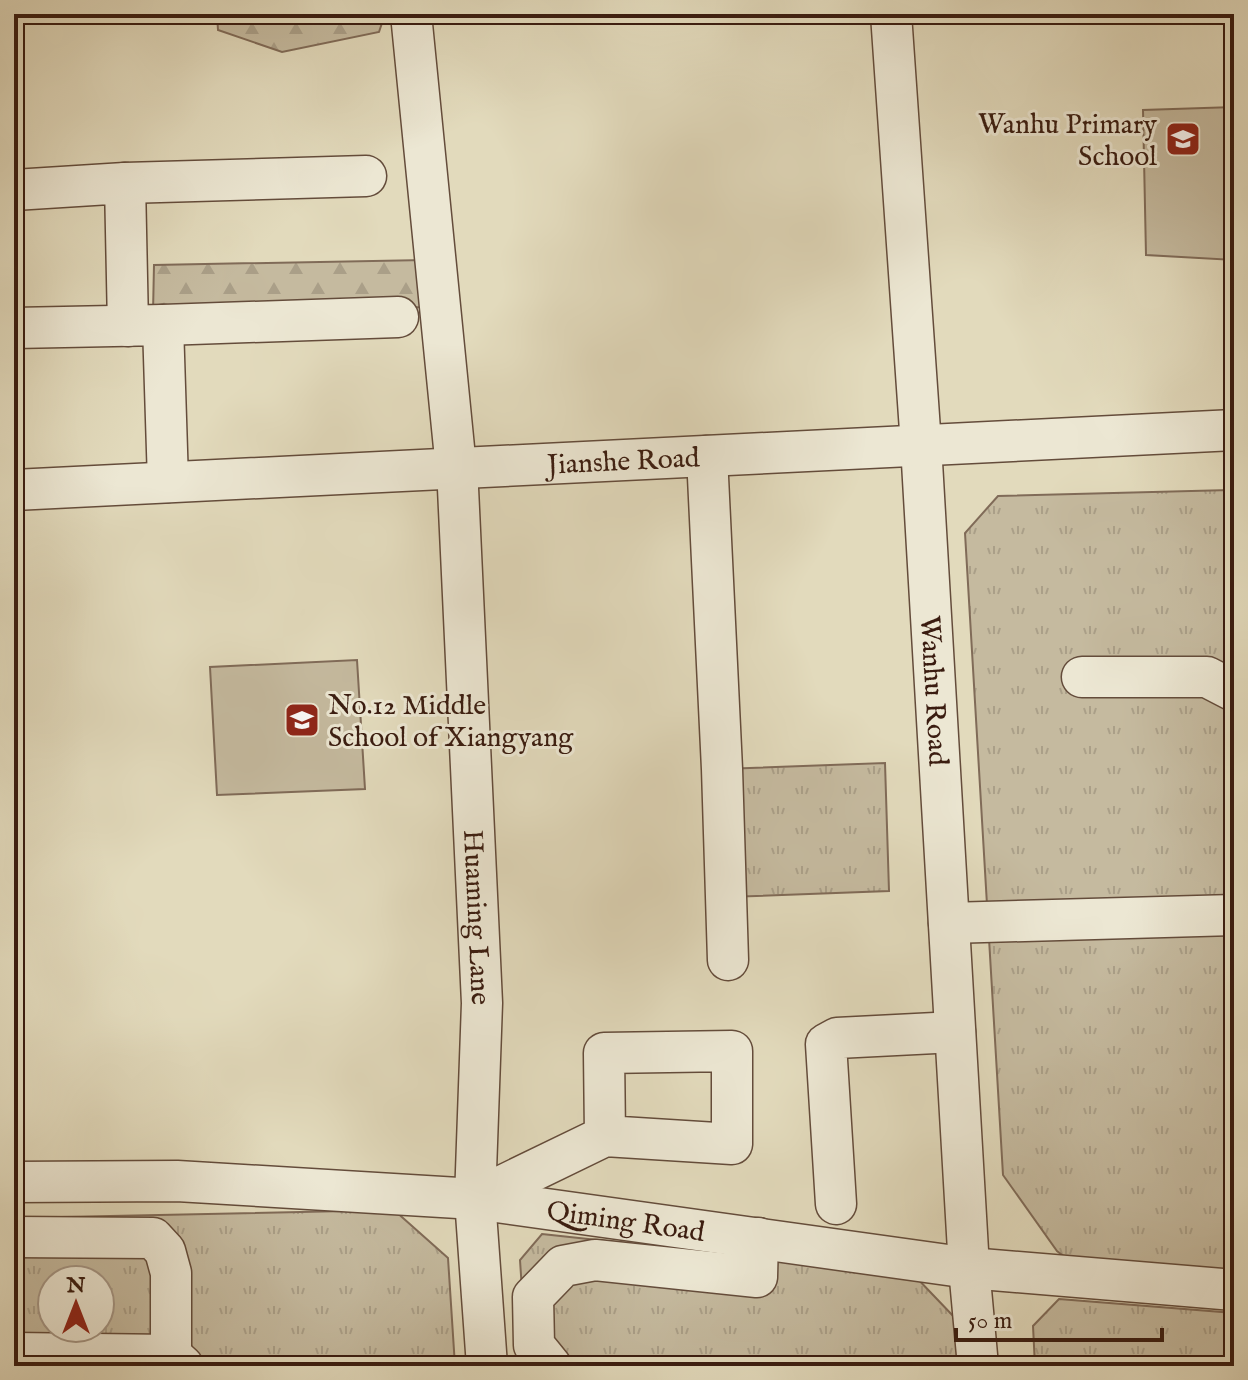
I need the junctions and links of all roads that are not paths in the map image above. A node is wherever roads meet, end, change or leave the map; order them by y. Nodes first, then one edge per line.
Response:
1 (411, 14) edge
2 (891, 14) edge
3 (366, 176) dead end
4 (125, 183) junction
5 (14, 190) edge
6 (398, 317) dead end
7 (146, 326) junction
8 (14, 328) edge
9 (1234, 430) edge
10 (921, 445) junction
11 (707, 456) junction
12 (457, 468) junction
13 (168, 482) junction
14 (14, 490) edge
15 (1082, 677) dead end
16 (1234, 691) edge
17 (1234, 915) edge
18 (949, 923) junction
19 (728, 960) dead end
20 (955, 1032) junction
21 (605, 1136) dead end
22 (14, 1182) edge
23 (475, 1199) junction
24 (836, 1204) dead end
25 (14, 1237) edge
26 (758, 1238) junction
27 (969, 1268) junction
28 (1234, 1290) edge
29 (14, 1353) edge
30 (177, 1360) edge
31 (487, 1366) edge
32 (551, 1366) edge
33 (978, 1366) edge

1 - 12 street, Huaming Lane
2 - 10 street, Wanhu Road
3 - 4 street
4 - 5 street
4 - 7 street
6 - 7 street
7 - 8 street
7 - 13 street
9 - 10 street, Jianshe Road
10 - 11 street, Jianshe Road
10 - 18 street, Wanhu Road
11 - 12 street, Jianshe Road
11 - 19 street
12 - 13 street, Jianshe Road
12 - 23 street, Huaming Lane
13 - 14 street, Jianshe Road
15 - 16 street
17 - 18 street
18 - 20 street, Wanhu Road
20 - 24 street
20 - 27 street, Wanhu Road
21 - 23 street
22 - 23 street, Qiming Road
23 - 26 street, Qiming Road
23 - 31 street, Huaming Lane
25 - 30 street
26 - 27 street, Qiming Road
26 - 32 street
27 - 28 street, Qiming Road
27 - 33 street, Wanhu Road
29 - 30 street

